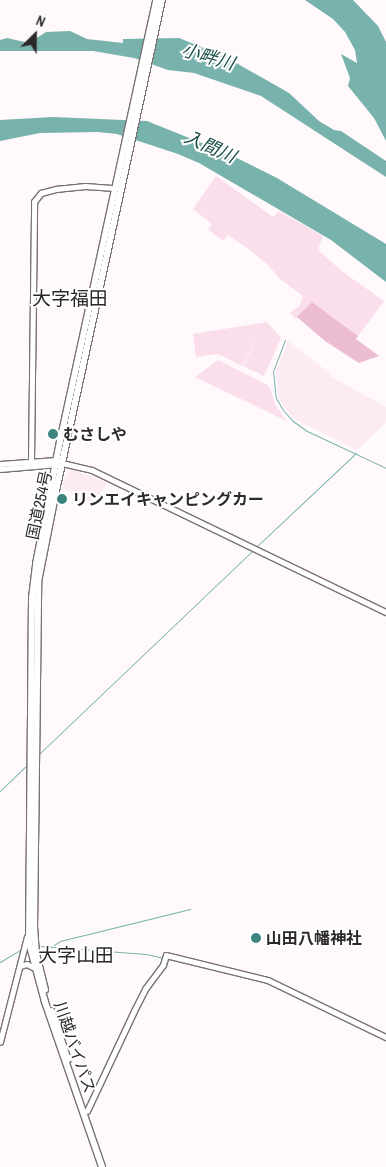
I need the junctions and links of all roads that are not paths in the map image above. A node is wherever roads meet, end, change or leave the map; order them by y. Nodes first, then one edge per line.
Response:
1 (156, 0) edge
2 (162, 0) edge
3 (157, 10) junction
4 (118, 186) junction
5 (31, 460) junction
6 (58, 463) junction
7 (0, 464) edge
8 (0, 469) edge
9 (386, 612) edge
10 (28, 934) junction
11 (35, 946) junction
12 (30, 952) junction
13 (20, 966) junction
14 (35, 968) junction
15 (386, 1037) edge
16 (0, 1042) edge
17 (86, 1111) junction
18 (102, 1167) edge
19 (107, 1167) edge

1 - 3 highway
2 - 3 highway
3 - 4 highway, 国道254号
4 - 5 street
4 - 6 highway, 国道254号
5 - 6 street
5 - 7 street
6 - 8 street
6 - 9 street
6 - 10 highway, 国道254号
6 - 11 highway, 国道254号
10 - 12 highway, 川越バイパス
10 - 13 street
11 - 12 street
11 - 17 highway, 川越バイパス
12 - 13 street
12 - 14 highway, 川越バイパス
13 - 14 street
13 - 16 street
14 - 18 highway, 川越バイパス
15 - 17 street
17 - 19 highway, 川越バイパス

